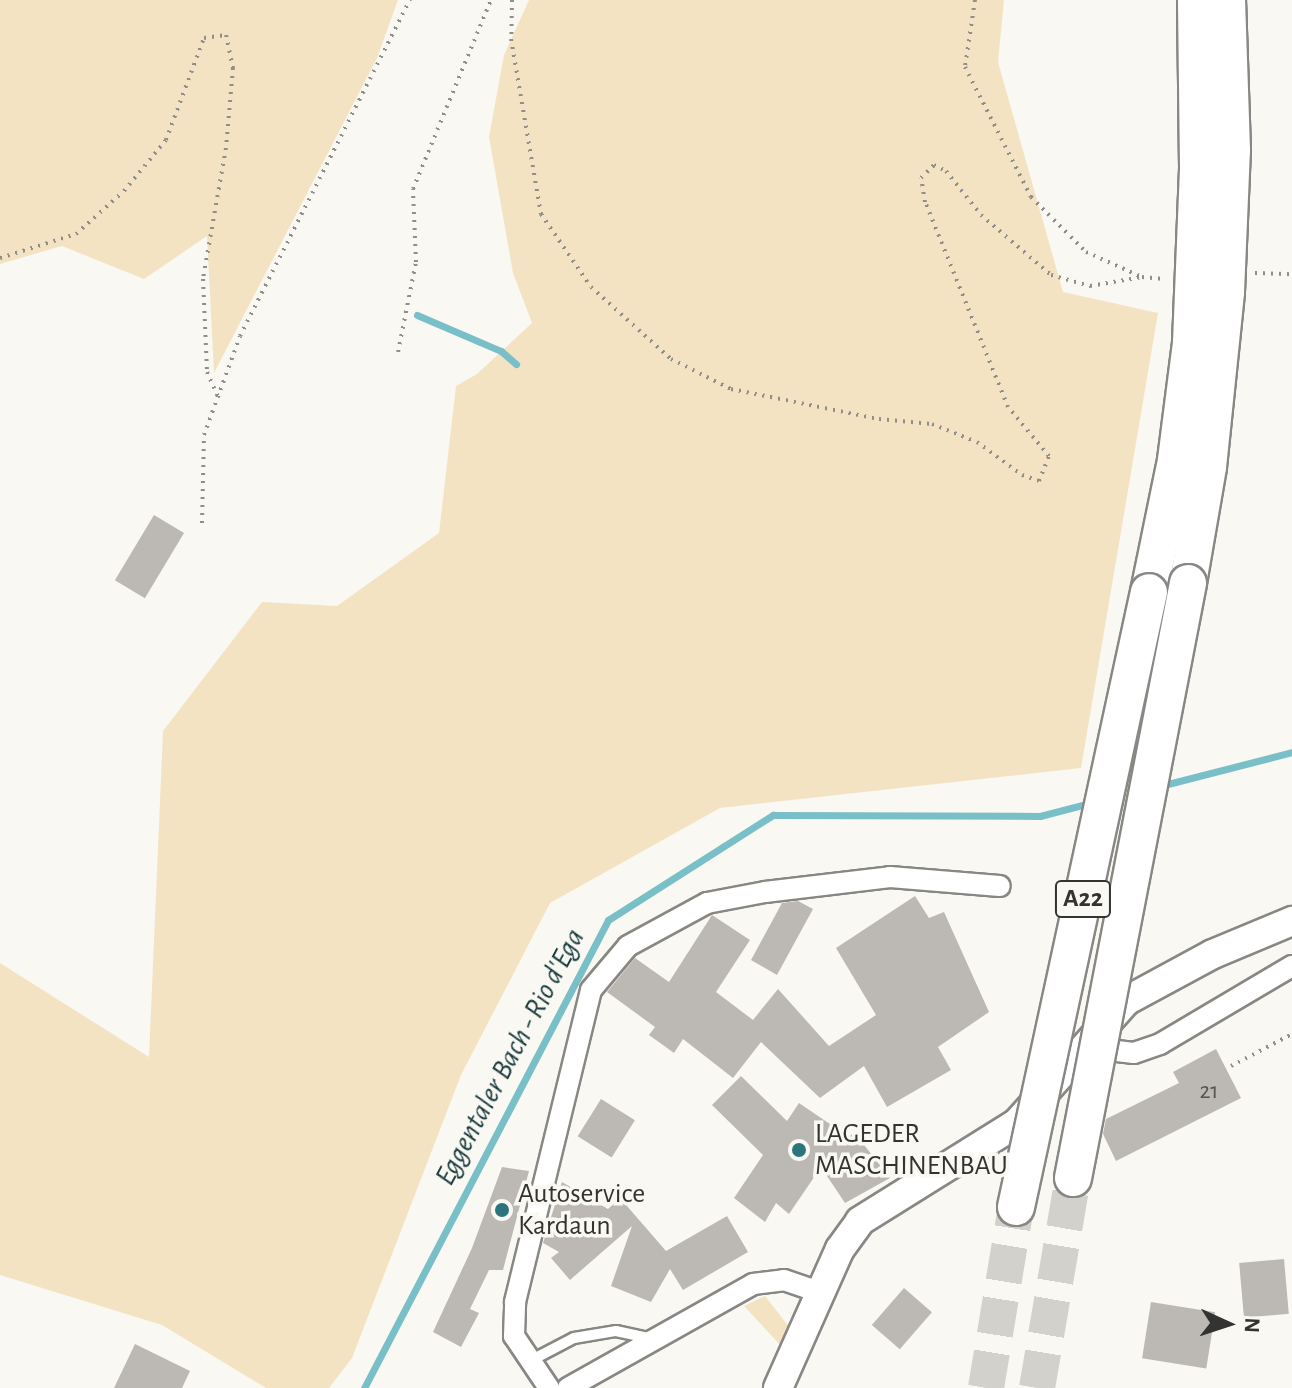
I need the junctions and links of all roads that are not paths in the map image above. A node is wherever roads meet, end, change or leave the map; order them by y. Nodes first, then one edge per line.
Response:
1 (1196, 0) edge
2 (1227, 0) edge
3 (1000, 886) dead end
4 (1292, 921) edge
5 (1292, 966) edge
6 (1084, 1046) junction
7 (1073, 1178) tunnel mouth
8 (1016, 1207) tunnel mouth
9 (819, 1292) junction
10 (650, 1338) junction
11 (528, 1362) junction
12 (549, 1388) edge
13 (568, 1388) edge
14 (778, 1388) edge

1 - 8 highway, A22, bridge
2 - 7 highway, A22, bridge
3 - 11 street
4 - 6 street
5 - 6 street
6 - 9 street
9 - 10 street
9 - 14 street
10 - 11 lane
10 - 13 street
11 - 12 street

